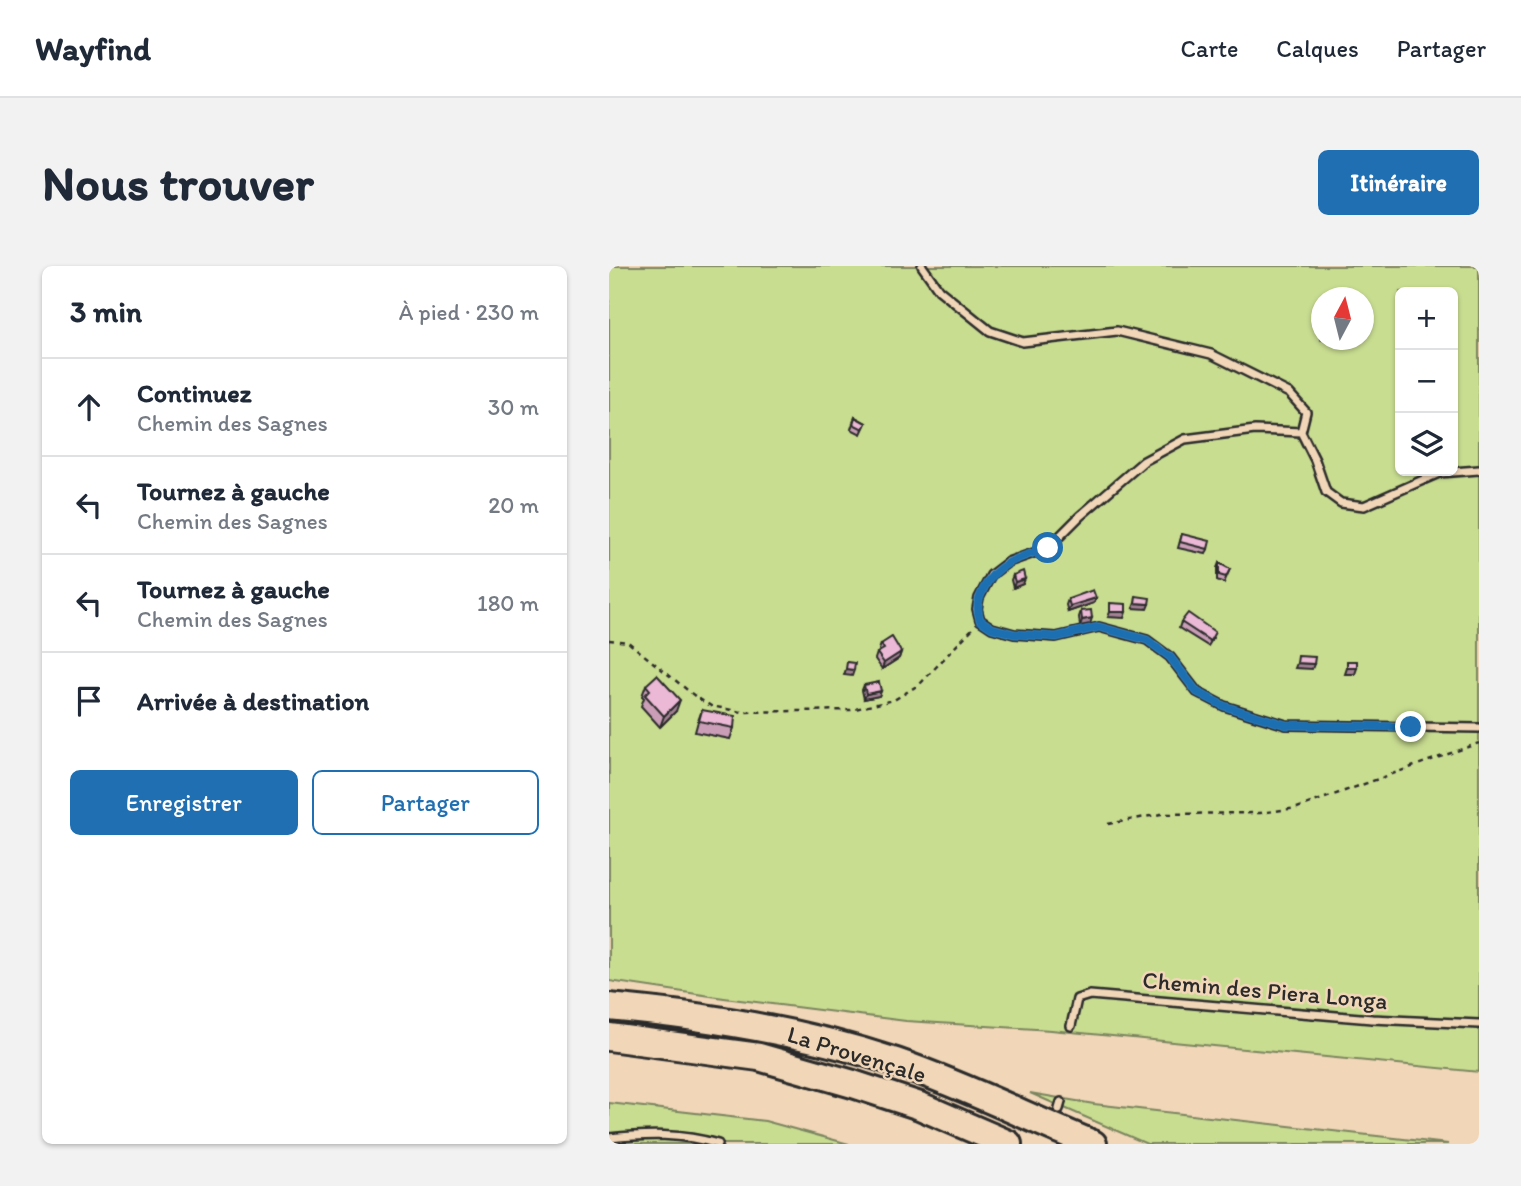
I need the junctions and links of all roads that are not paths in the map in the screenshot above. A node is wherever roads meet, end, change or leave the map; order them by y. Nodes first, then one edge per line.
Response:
1 (922, 266) edge
2 (1301, 432) junction
3 (1479, 471) edge
4 (1479, 728) edge
5 (609, 1007) edge
6 (1479, 1024) edge
7 (1072, 1026) dead end
8 (609, 1037) edge
9 (609, 1139) edge
10 (718, 1144) edge
11 (1008, 1144) edge
12 (1093, 1144) edge

1 - 2 lane
2 - 3 lane
2 - 4 lane
5 - 12 highway, La Provençale
6 - 7 lane, Chemin des Piera Longa
8 - 11 highway, La Provençale
9 - 10 lane

